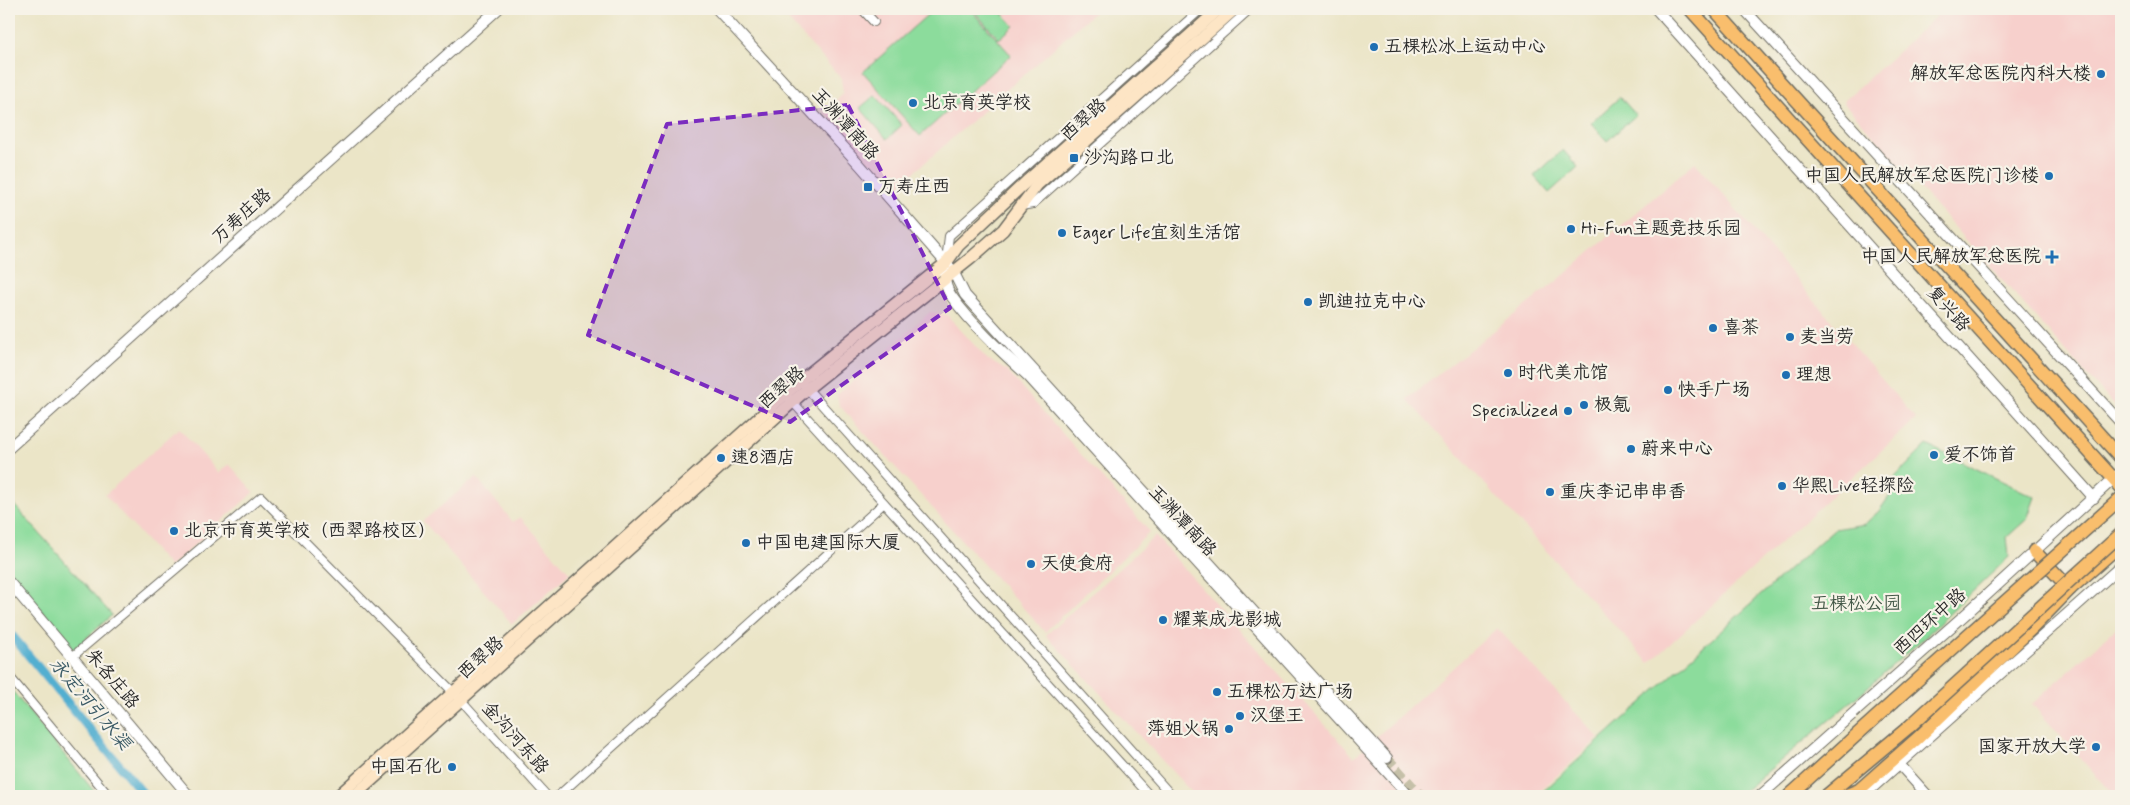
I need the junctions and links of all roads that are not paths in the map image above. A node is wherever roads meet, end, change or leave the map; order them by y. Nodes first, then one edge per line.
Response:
1 (498, 9) edge
2 (717, 9) edge
3 (862, 9) edge
4 (1202, 9) edge
5 (1250, 9) edge
6 (1656, 9) edge
7 (1690, 9) edge
8 (1714, 9) edge
9 (1744, 9) edge
10 (1225, 11) edge
11 (874, 22) dead end
12 (1021, 206) junction
13 (948, 271) junction
14 (803, 385) junction
15 (789, 397) junction
16 (2121, 423) edge
17 (9, 448) edge
18 (2121, 458) edge
19 (2119, 479) edge
20 (2094, 498) junction
21 (2121, 498) edge
22 (884, 503) junction
23 (2121, 534) edge
24 (2121, 544) edge
25 (2034, 550) junction
26 (2121, 566) edge
27 (9, 582) edge
28 (2070, 589) junction
29 (72, 657) junction
30 (9, 676) edge
31 (457, 696) junction
32 (1386, 758) tunnel mouth
33 (1899, 764) junction
34 (109, 796) edge
35 (189, 796) edge
36 (338, 796) edge
37 (354, 796) edge
38 (546, 796) edge
39 (558, 796) edge
40 (1150, 796) edge
41 (1172, 796) edge
42 (1410, 796) edge
43 (1760, 796) edge
44 (1789, 796) edge
45 (1826, 796) edge
46 (1844, 796) edge
47 (1863, 796) edge
48 (1928, 796) edge

1 - 17 street, 万寿庄路
2 - 13 street, 玉渊潭南路
3 - 11 street
4 - 13 street
5 - 12 street
6 - 20 street, 复兴路
7 - 19 highway, 复兴路
8 - 18 highway, 复兴路
9 - 16 street
10 - 12 main road, 西翠路
10 - 13 main road, 西翠路
12 - 13 main road, 西翠路
13 - 14 main road, 西翠路
13 - 32 street, 玉渊潭南路
13 - 42 street, 玉渊潭南路
14 - 15 main road, 西翠路
14 - 41 street
15 - 22 street
15 - 31 main road, 西翠路
19 - 20 street, 西四环中路
20 - 25 street, 西四环中路
21 - 44 highway, 西四环中路, bridge
22 - 39 street
22 - 40 street
23 - 45 highway, bridge
24 - 28 highway
25 - 28 highway
25 - 43 street, 西四环中路
26 - 33 street
27 - 29 street, 朱各庄路
28 - 46 highway
29 - 31 street, 金沟河东路
29 - 35 street, 朱各庄路
30 - 34 street
31 - 36 main road, 西翠路
31 - 37 main road, 西翠路
31 - 38 street, 金沟河东路
33 - 47 street
33 - 48 street

